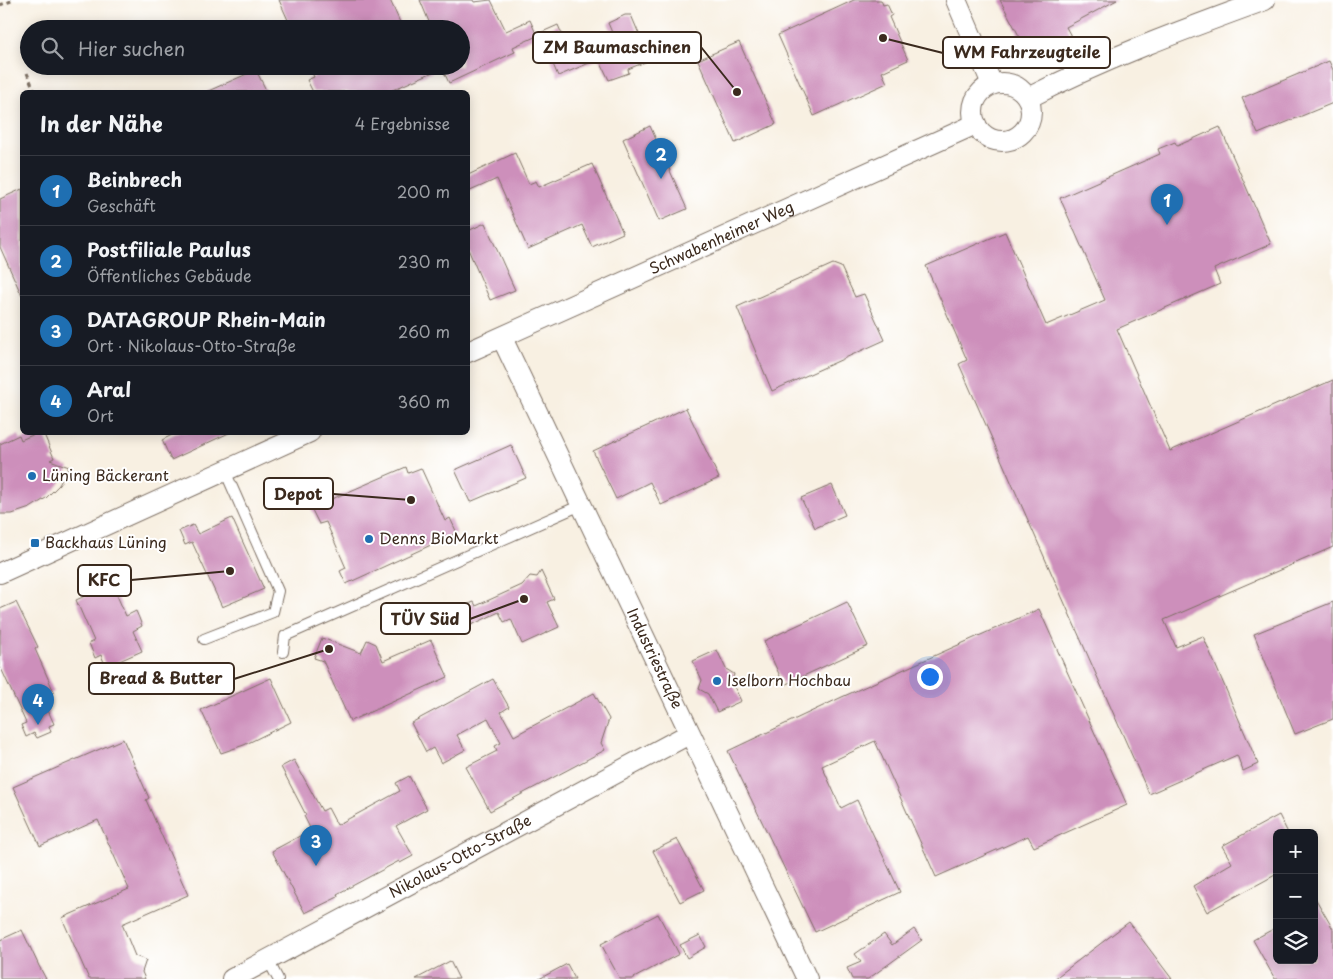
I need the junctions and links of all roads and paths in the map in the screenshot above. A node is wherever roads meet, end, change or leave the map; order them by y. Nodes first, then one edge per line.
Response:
1 (14, 0) edge
2 (956, 0) edge
3 (1265, 0) edge
4 (0, 5) edge
5 (27, 75) edge
6 (992, 84) junction
7 (34, 90) edge
8 (1028, 98) junction
9 (976, 124) junction
10 (502, 338) junction
11 (470, 351) edge
12 (304, 435) edge
13 (226, 471) junction
14 (581, 505) junction
15 (0, 573) edge
16 (204, 640) dead end
17 (283, 652) dead end
18 (689, 734) junction
19 (268, 960) junction
20 (232, 979) edge
21 (278, 979) edge
22 (807, 979) edge

1 - 4 path
2 - 6 street
3 - 8 street
5 - 7 path
6 - 8 street
6 - 9 street
8 - 9 street
9 - 10 street, Schwabenheimer Weg
10 - 11 street, Schwabenheimer Weg
10 - 14 street, Industriestraße
12 - 13 street
13 - 15 street
13 - 16 lane
14 - 17 lane
14 - 18 street, Industriestraße
18 - 19 street, Nikolaus-Otto-Straße
18 - 22 street, Industriestraße
19 - 20 street, Nikolaus-Otto-Straße
19 - 21 lane

